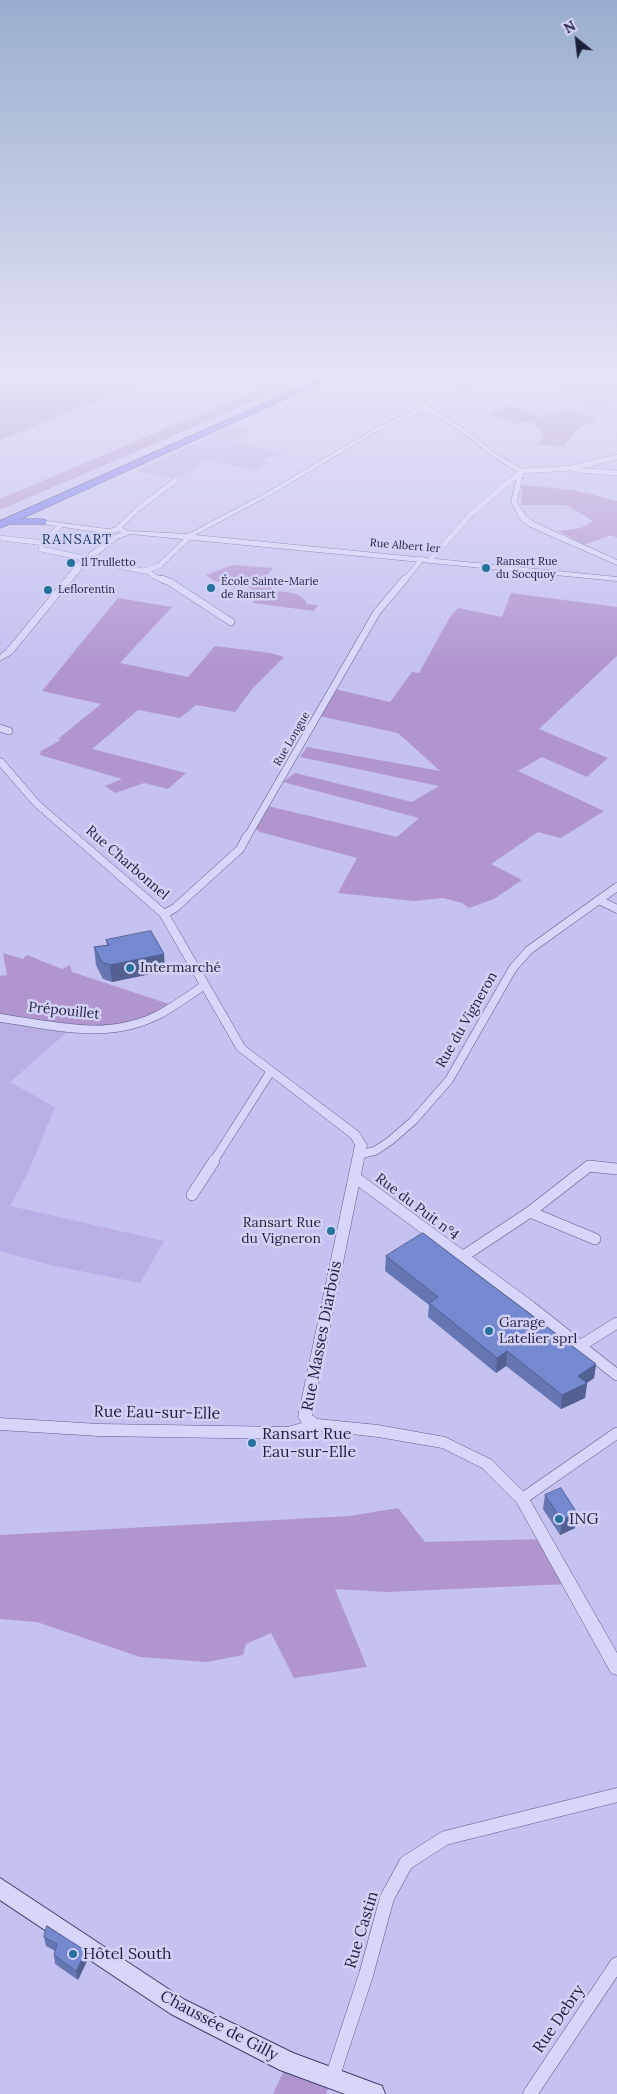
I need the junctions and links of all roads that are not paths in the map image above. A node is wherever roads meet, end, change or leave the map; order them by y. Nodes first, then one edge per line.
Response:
1 (104, 475) edge
2 (112, 475) edge
3 (302, 475) edge
4 (518, 475) edge
5 (521, 475) edge
6 (176, 480) dead end
7 (31, 511) junction
8 (0, 522) edge
9 (44, 522) junction
10 (61, 525) junction
11 (117, 529) junction
12 (127, 532) junction
13 (111, 534) junction
14 (190, 536) junction
15 (0, 538) edge
16 (45, 543) junction
17 (86, 559) junction
18 (422, 559) junction
19 (430, 559) junction
20 (617, 563) edge
21 (148, 570) junction
22 (617, 579) edge
23 (231, 622) dead end
24 (0, 659) edge
25 (0, 728) edge
26 (9, 731) dead end
27 (0, 761) edge
28 (617, 887) edge
29 (599, 900) junction
30 (617, 908) edge
31 (164, 914) junction
32 (205, 985) junction
33 (0, 1018) edge
34 (271, 1071) junction
35 (361, 1154) junction
36 (617, 1169) edge
37 (356, 1178) junction
38 (192, 1194) dead end
39 (530, 1212) junction
40 (595, 1239) dead end
41 (462, 1257) junction
42 (617, 1323) edge
43 (580, 1346) junction
44 (617, 1375) edge
45 (0, 1424) edge
46 (313, 1424) junction
47 (617, 1433) edge
48 (522, 1499) junction
49 (615, 1662) edge
50 (617, 1795) edge
51 (0, 1888) edge
52 (617, 1964) edge
53 (332, 2078) junction
54 (374, 2094) edge
55 (530, 2094) edge

1 - 8 highway
2 - 7 highway
3 - 14 street
4 - 19 street
5 - 20 street
6 - 11 street
7 - 8 highway
7 - 9 highway
8 - 9 highway
9 - 10 street
10 - 13 street
10 - 16 street
11 - 12 street
11 - 13 street
12 - 13 street
12 - 14 street, Rue Albert Ier
13 - 17 street
14 - 18 street, Rue Albert Ier
14 - 21 street
15 - 16 street
16 - 17 street
17 - 21 street
17 - 24 street
18 - 19 street, Rue Albert Ier
18 - 31 street, Rue Longue
19 - 22 street, Rue Albert Ier
21 - 23 street
25 - 26 street
27 - 31 street, Rue Charbonnel
28 - 29 street, Rue du Vigneron
29 - 30 street
29 - 35 street, Rue du Vigneron
31 - 32 street, Rue Charbonnel
32 - 33 street, Prépouillet
32 - 34 street, Rue Charbonnel
34 - 35 street, Rue Charbonnel
34 - 38 street
35 - 37 street, Rue Masses Diarbois
36 - 39 street, Rue du Puit n°4
37 - 41 street, Rue du Puit n°4
37 - 46 street, Rue Masses Diarbois
39 - 40 street
39 - 41 street, Rue du Puit n°4
41 - 43 street, Rue du Puit n°4
42 - 43 street
43 - 44 street, Rue du Puit n°4
45 - 46 street, Rue Eau-sur-Elle
46 - 48 street, Rue Masses Diarbois
47 - 48 street
48 - 49 street, Rue Masses Diarbois
50 - 53 street, Rue Castin
51 - 53 main road, Chaussée de Gilly
52 - 55 street, Rue Debry
53 - 54 main road, Chaussée de Gilly

